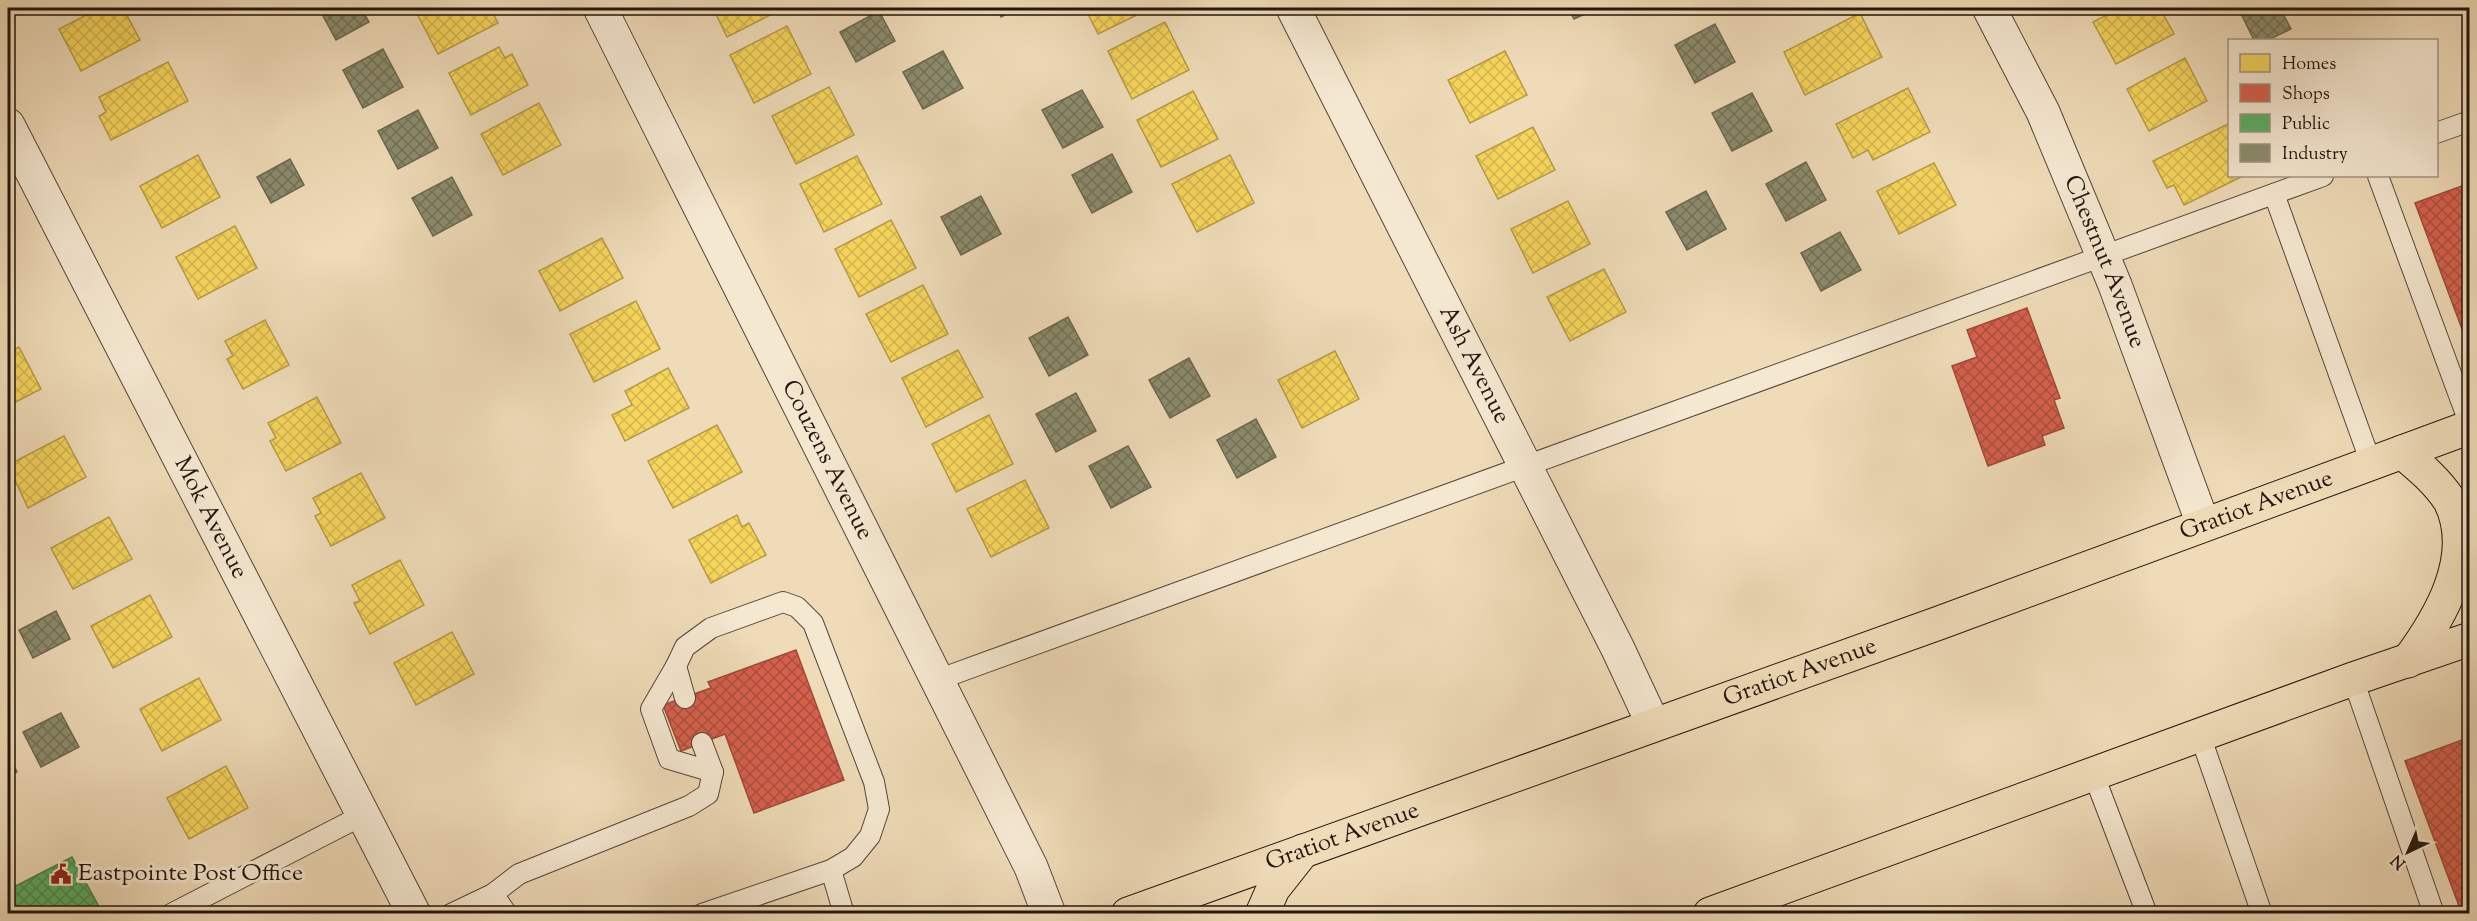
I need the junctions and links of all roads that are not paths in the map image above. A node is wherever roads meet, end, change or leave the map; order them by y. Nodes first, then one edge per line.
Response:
1 (600, 8) edge
2 (1293, 8) edge
3 (1989, 8) edge
4 (2469, 121) edge
5 (8, 124) edge
6 (2438, 132) edge
7 (2320, 177) edge
8 (2379, 177) edge
9 (2274, 194) junction
10 (2103, 257) junction
11 (2469, 426) edge
12 (2402, 452) junction
13 (2371, 463) junction
14 (1525, 465) junction
15 (2203, 524) junction
16 (2469, 639) edge
17 (2408, 661) junction
18 (676, 666) junction
19 (2353, 679) junction
20 (937, 680) junction
21 (685, 698) dead end
22 (1653, 723) junction
23 (2200, 735) junction
24 (702, 743) dead end
25 (713, 772) junction
26 (2093, 774) junction
27 (363, 815) junction
28 (1303, 851) junction
29 (831, 870) junction
30 (493, 894) junction
31 (171, 914) edge
32 (414, 914) edge
33 (451, 914) edge
34 (507, 914) edge
35 (702, 914) edge
36 (844, 914) edge
37 (1049, 914) edge
38 (1128, 914) edge
39 (1262, 914) edge
40 (1710, 914) edge
41 (2147, 914) edge
42 (2262, 914) edge
43 (2434, 914) edge

1 - 20 street, Couzens Avenue
2 - 14 street, Ash Avenue
3 - 10 street, Chestnut Avenue
4 - 6 lane
5 - 27 street, Mok Avenue
7 - 9 lane
8 - 11 lane
9 - 10 lane
9 - 13 lane
10 - 14 lane
10 - 15 street, Chestnut Avenue
11 - 12 main road, Gratiot Avenue
12 - 13 main road, Gratiot Avenue
12 - 17 main road
13 - 15 main road, Gratiot Avenue
14 - 20 lane
14 - 22 street, Ash Avenue
15 - 22 main road, Gratiot Avenue
16 - 17 main road
17 - 19 main road
18 - 21 lane
18 - 25 lane
18 - 29 lane
19 - 23 main road
19 - 43 lane
20 - 37 street, Couzens Avenue
22 - 28 main road, Gratiot Avenue
23 - 26 main road
23 - 42 lane
24 - 25 lane
25 - 30 lane
26 - 40 main road
26 - 41 lane
27 - 31 lane
27 - 32 street, Mok Avenue
28 - 38 main road, Gratiot Avenue
28 - 39 main road
29 - 35 lane
29 - 36 lane
30 - 33 lane
30 - 34 lane

